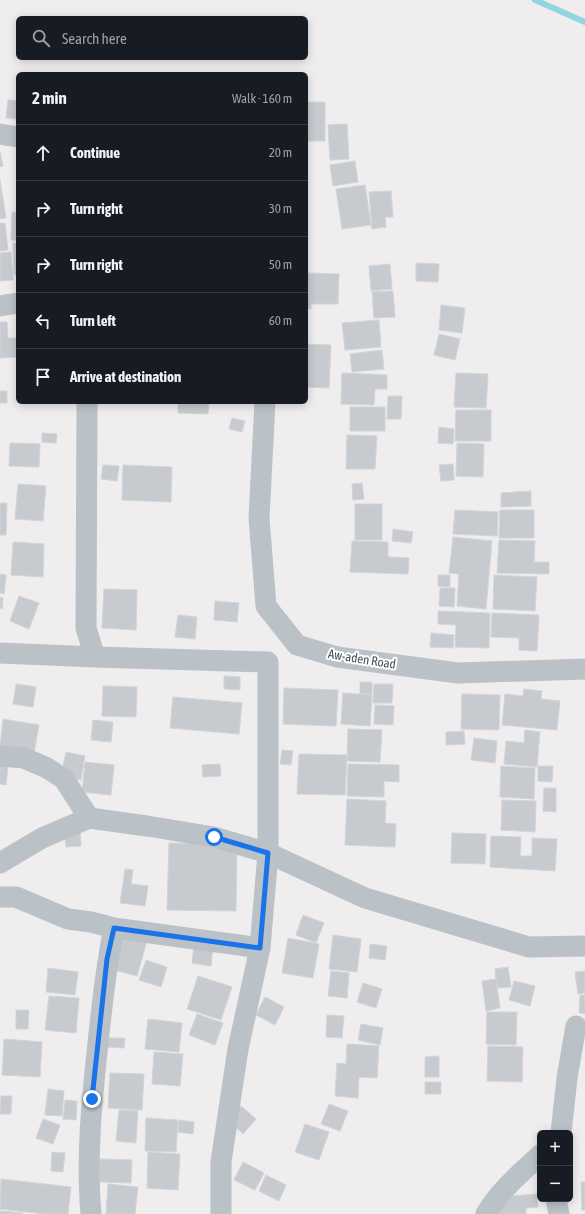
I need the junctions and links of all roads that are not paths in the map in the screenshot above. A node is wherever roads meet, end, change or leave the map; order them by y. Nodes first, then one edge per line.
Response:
1 (0, 134) edge
2 (16, 137) edge
3 (16, 303) edge
4 (0, 306) edge
5 (87, 404) edge
6 (265, 404) edge
7 (0, 653) edge
8 (95, 657) junction
9 (585, 669) edge
10 (0, 756) edge
11 (89, 818) junction
12 (268, 853) junction
13 (0, 863) edge
14 (0, 897) edge
15 (114, 928) junction
16 (585, 946) edge
17 (260, 948) junction
18 (576, 1026) dead end
19 (561, 1130) edge
20 (537, 1158) edge
21 (557, 1202) edge
22 (92, 1214) edge
23 (221, 1214) edge
24 (486, 1214) edge
25 (559, 1214) edge

1 - 2 street
3 - 4 street
5 - 8 street
6 - 9 street, Aw-aden Road
7 - 8 street
8 - 12 street
10 - 11 street
11 - 12 street
11 - 13 street
12 - 16 street
12 - 17 street
14 - 15 street
15 - 17 street
15 - 22 street
17 - 23 street
18 - 19 street
20 - 24 street
21 - 25 street

